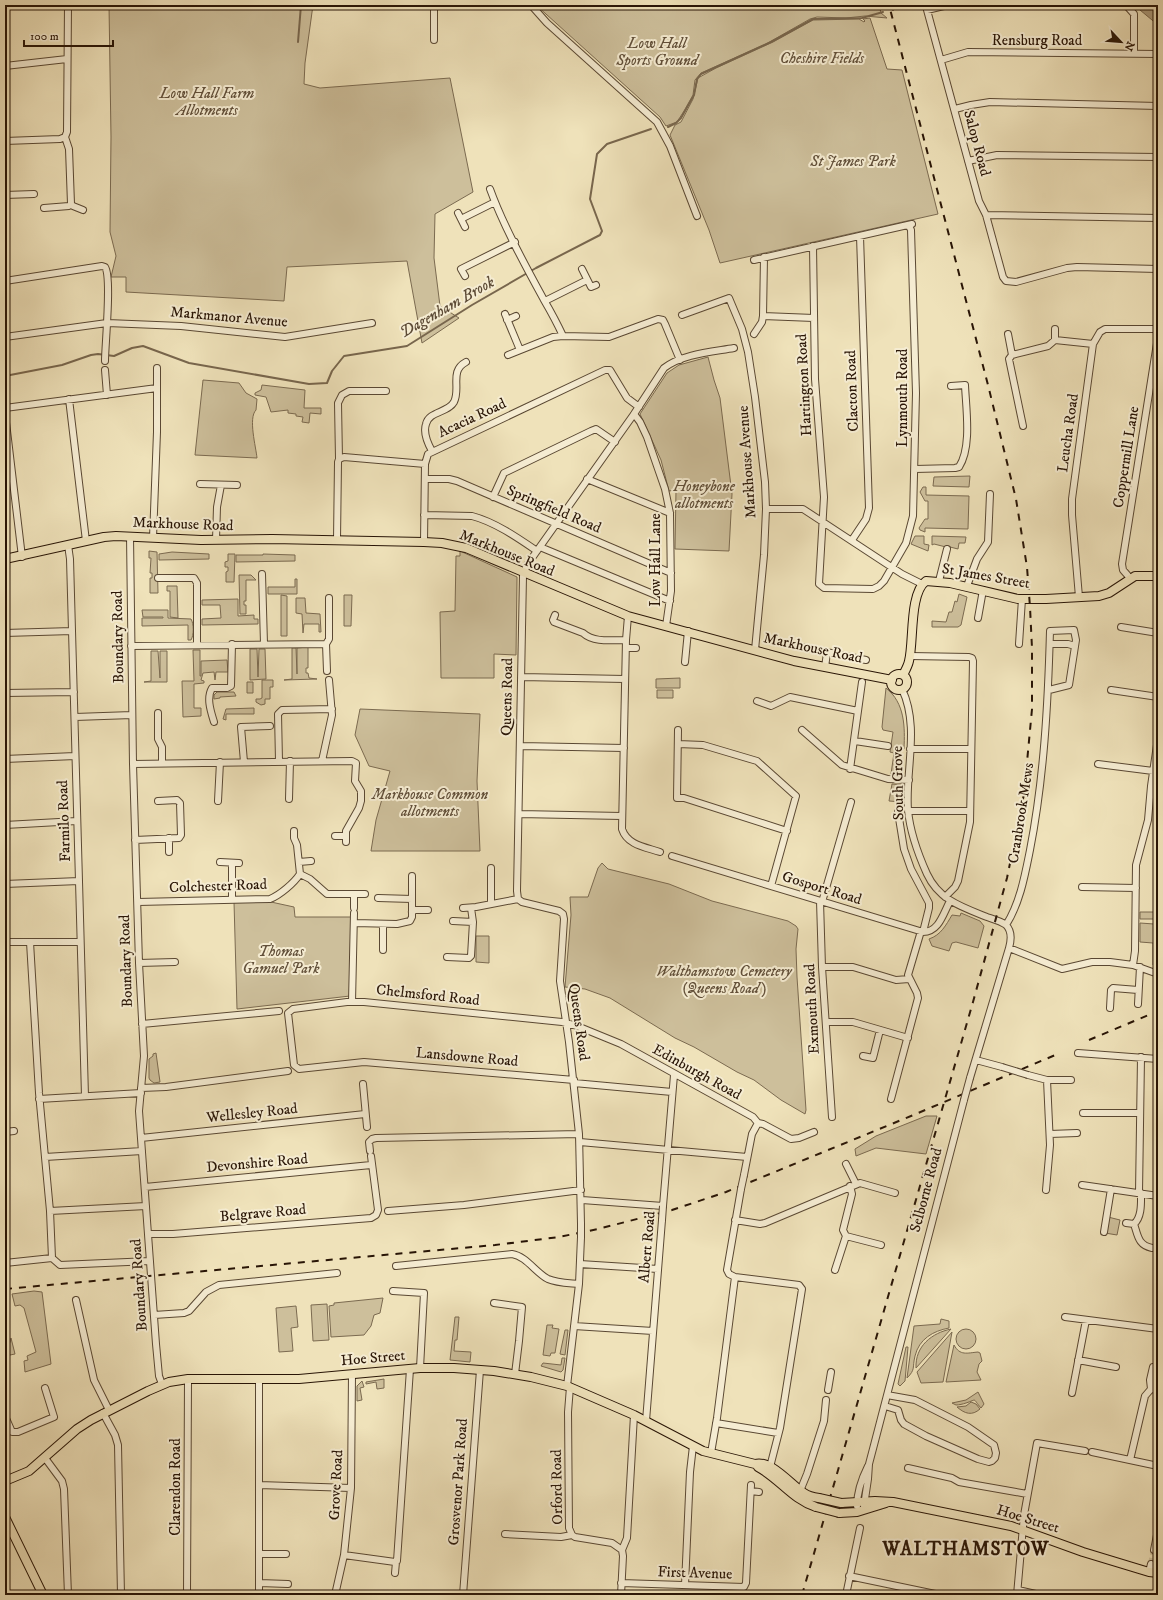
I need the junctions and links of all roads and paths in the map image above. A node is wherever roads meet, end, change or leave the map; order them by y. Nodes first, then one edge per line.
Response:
1 (68, 5) edge
2 (434, 5) edge
3 (531, 5) edge
4 (948, 5) edge
5 (1126, 5) edge
6 (434, 40) dead end
7 (1134, 53) junction
8 (1158, 54) edge
9 (67, 59) junction
10 (941, 60) junction
11 (5, 66) edge
12 (1158, 106) edge
13 (954, 109) junction
14 (65, 136) junction
15 (5, 141) edge
16 (1158, 157) edge
17 (968, 161) junction
18 (490, 189) dead end
19 (34, 194) dead end
20 (5, 195) edge
21 (495, 202) junction
22 (71, 204) junction
23 (44, 208) dead end
24 (83, 210) dead end
25 (986, 215) junction
26 (697, 216) dead end
27 (1158, 218) edge
28 (466, 227) dead end
29 (860, 236) junction
30 (515, 242) junction
31 (813, 246) junction
32 (764, 257) junction
33 (754, 260) dead end
34 (582, 269) dead end
35 (1158, 269) edge
36 (465, 276) dead end
37 (587, 280) junction
38 (5, 281) edge
39 (596, 285) dead end
40 (545, 301) junction
41 (682, 315) dead end
42 (516, 316) dead end
43 (763, 316) junction
44 (814, 318) junction
45 (107, 323) junction
46 (372, 323) dead end
47 (1055, 329) dead end
48 (1158, 329) edge
49 (754, 334) dead end
50 (1008, 334) dead end
51 (562, 336) junction
52 (5, 337) edge
53 (1158, 337) edge
54 (1055, 340) junction
55 (1093, 344) junction
56 (734, 348) dead end
57 (520, 350) junction
58 (508, 355) dead end
59 (1012, 355) junction
60 (105, 360) dead end
61 (680, 360) junction
62 (466, 362) dead end
63 (156, 368) dead end
64 (105, 370) dead end
65 (952, 386) dead end
66 (157, 388) junction
67 (386, 391) dead end
68 (107, 395) junction
69 (69, 399) junction
70 (639, 407) junction
71 (5, 408) edge
72 (5, 414) edge
73 (634, 414) junction
74 (1023, 426) dead end
75 (614, 442) junction
76 (432, 452) junction
77 (339, 459) junction
78 (426, 464) junction
79 (915, 469) junction
80 (425, 479) junction
81 (587, 479) junction
82 (200, 484) dead end
83 (221, 485) junction
84 (238, 485) dead end
85 (990, 494) dead end
86 (493, 496) junction
87 (766, 508) junction
88 (670, 513) junction
89 (424, 514) junction
90 (823, 522) junction
91 (557, 524) junction
92 (130, 536) junction
93 (153, 538) junction
94 (216, 540) junction
95 (337, 540) junction
96 (852, 540) junction
97 (86, 541) junction
98 (424, 542) junction
99 (68, 545) junction
100 (539, 549) junction
101 (947, 549) dead end
102 (22, 557) junction
103 (5, 560) edge
104 (893, 567) junction
105 (524, 573) junction
106 (671, 573) junction
107 (262, 574) dead end
108 (1158, 576) edge
109 (158, 578) dead end
110 (1130, 578) junction
111 (939, 581) junction
112 (922, 584) junction
113 (967, 586) junction
114 (983, 590) junction
115 (1079, 597) junction
116 (329, 598) dead end
117 (1022, 599) junction
118 (670, 601) junction
119 (555, 615) dead end
120 (628, 616) junction
121 (978, 618) dead end
122 (666, 626) junction
123 (1121, 627) dead end
124 (72, 631) junction
125 (688, 632) junction
126 (5, 633) edge
127 (1158, 633) edge
128 (626, 640) junction
129 (1050, 642) junction
130 (232, 644) junction
131 (264, 644) junction
132 (326, 644) junction
133 (1019, 644) dead end
134 (197, 645) junction
135 (131, 646) junction
136 (796, 646) dead end
137 (1075, 646) junction
138 (626, 648) junction
139 (636, 648) dead end
140 (755, 650) junction
141 (827, 653) junction
142 (910, 656) junction
143 (866, 660) dead end
144 (685, 662) dead end
145 (824, 667) junction
146 (327, 671) dead end
147 (903, 676) junction
148 (521, 677) junction
149 (625, 679) junction
150 (329, 680) dead end
151 (892, 680) junction
152 (862, 682) dead end
153 (902, 690) junction
154 (1049, 690) junction
155 (1111, 690) dead end
156 (74, 692) junction
157 (5, 693) edge
158 (1158, 697) edge
159 (757, 701) dead end
160 (332, 710) junction
161 (858, 711) junction
162 (158, 713) dead end
163 (132, 715) junction
164 (74, 717) junction
165 (214, 722) dead end
166 (270, 726) dead end
167 (678, 730) dead end
168 (802, 730) dead end
169 (1158, 738) edge
170 (855, 741) junction
171 (678, 744) junction
172 (520, 746) junction
173 (888, 746) dead end
174 (624, 748) junction
175 (910, 749) junction
176 (971, 750) junction
177 (75, 756) junction
178 (5, 759) edge
179 (279, 761) junction
180 (290, 761) junction
181 (322, 761) junction
182 (220, 762) junction
183 (244, 762) junction
184 (162, 763) junction
185 (133, 764) junction
186 (1098, 764) dead end
187 (850, 769) junction
188 (1153, 771) junction
189 (909, 780) junction
190 (289, 799) dead end
191 (158, 801) dead end
192 (218, 801) dead end
193 (851, 802) dead end
194 (910, 811) junction
195 (970, 811) junction
196 (898, 812) dead end
197 (518, 814) junction
198 (622, 816) junction
199 (77, 821) junction
200 (5, 825) edge
201 (787, 831) junction
202 (294, 832) dead end
203 (335, 836) dead end
204 (169, 838) junction
205 (135, 840) junction
206 (169, 852) dead end
207 (660, 852) dead end
208 (672, 856) dead end
209 (311, 861) dead end
210 (220, 862) dead end
211 (299, 862) junction
212 (490, 868) dead end
213 (300, 874) junction
214 (412, 876) dead end
215 (79, 881) junction
216 (5, 884) edge
217 (771, 886) junction
218 (1082, 887) dead end
219 (1136, 888) junction
220 (354, 894) junction
221 (365, 894) dead end
222 (378, 898) dead end
223 (232, 899) junction
224 (412, 899) junction
225 (518, 899) junction
226 (947, 899) junction
227 (821, 901) junction
228 (138, 902) junction
229 (491, 904) junction
230 (463, 908) dead end
231 (471, 908) junction
232 (428, 910) dead end
233 (412, 912) junction
234 (453, 921) dead end
235 (473, 922) junction
236 (354, 923) junction
237 (383, 924) junction
238 (1006, 925) junction
239 (922, 932) junction
240 (5, 942) edge
241 (30, 942) junction
242 (80, 942) junction
243 (1009, 948) junction
244 (383, 950) dead end
245 (447, 957) dead end
246 (176, 962) dead end
247 (139, 963) junction
248 (1133, 965) junction
249 (822, 967) junction
250 (1140, 967) junction
251 (1158, 974) edge
252 (909, 979) junction
253 (1138, 990) junction
254 (352, 1002) junction
255 (1138, 1004) dead end
256 (1110, 1008) dead end
257 (279, 1011) dead end
258 (826, 1022) junction
259 (566, 1023) junction
260 (142, 1024) junction
261 (880, 1030) junction
262 (908, 1038) junction
263 (1078, 1053) dead end
264 (864, 1056) dead end
265 (1141, 1057) junction
266 (1158, 1058) edge
267 (976, 1060) junction
268 (294, 1067) joint
269 (288, 1071) dead end
270 (674, 1075) junction
271 (1047, 1080) junction
272 (1071, 1080) dead end
273 (574, 1081) junction
274 (363, 1084) dead end
275 (141, 1090) junction
276 (672, 1092) junction
277 (85, 1096) junction
278 (39, 1099) junction
279 (891, 1100) dead end
280 (1082, 1113) dead end
281 (1139, 1113) junction
282 (365, 1114) junction
283 (832, 1117) dead end
284 (758, 1123) junction
285 (367, 1127) dead end
286 (14, 1131) dead end
287 (5, 1132) edge
288 (814, 1132) dead end
289 (1077, 1133) dead end
290 (580, 1134) junction
291 (1050, 1134) junction
292 (141, 1138) junction
293 (580, 1142) junction
294 (668, 1149) junction
295 (142, 1151) junction
296 (45, 1157) junction
297 (747, 1157) junction
298 (846, 1164) dead end
299 (371, 1165) junction
300 (853, 1185) junction
301 (1082, 1185) dead end
302 (145, 1187) junction
303 (1111, 1189) junction
304 (581, 1190) junction
305 (1046, 1190) dead end
306 (895, 1193) dead end
307 (1140, 1193) junction
308 (1158, 1196) edge
309 (582, 1200) junction
310 (146, 1206) junction
311 (663, 1206) junction
312 (50, 1211) junction
313 (388, 1211) dead end
314 (736, 1220) junction
315 (1126, 1223) dead end
316 (1134, 1224) junction
317 (1104, 1232) dead end
318 (148, 1234) junction
319 (846, 1236) junction
320 (881, 1245) dead end
321 (1152, 1248) dead end
322 (52, 1258) junction
323 (150, 1261) junction
324 (5, 1263) edge
325 (580, 1264) junction
326 (396, 1266) dead end
327 (658, 1268) junction
328 (836, 1270) dead end
329 (337, 1273) dead end
330 (732, 1275) junction
331 (579, 1284) junction
332 (393, 1291) dead end
333 (76, 1300) dead end
334 (494, 1304) dead end
335 (154, 1315) junction
336 (1065, 1317) dead end
337 (1086, 1320) junction
338 (574, 1326) junction
339 (1158, 1329) edge
340 (653, 1331) junction
341 (1078, 1360) junction
342 (1116, 1367) dead end
343 (1153, 1367) dead end
344 (420, 1368) junction
345 (410, 1369) junction
346 (480, 1370) junction
347 (830, 1372) dead end
348 (352, 1374) junction
349 (515, 1374) junction
350 (188, 1379) junction
351 (259, 1380) junction
352 (162, 1384) junction
353 (569, 1387) junction
354 (46, 1388) dead end
355 (828, 1390) dead end
356 (1155, 1390) edge
357 (1072, 1394) dead end
358 (887, 1395) junction
359 (826, 1400) dead end
360 (885, 1406) junction
361 (106, 1412) junction
362 (634, 1415) junction
363 (5, 1416) edge
364 (646, 1421) junction
365 (716, 1423) junction
366 (778, 1433) junction
367 (693, 1446) junction
368 (711, 1453) junction
369 (45, 1458) junction
370 (1130, 1460) junction
371 (1158, 1466) edge
372 (908, 1468) dead end
373 (769, 1471) junction
374 (5, 1481) edge
375 (259, 1485) junction
376 (351, 1488) junction
377 (759, 1492) dead end
378 (798, 1494) junction
379 (1027, 1494) junction
380 (861, 1502) junction
381 (887, 1502) junction
382 (817, 1503) junction
383 (860, 1511) junction
384 (5, 1516) edge
385 (860, 1528) dead end
386 (1023, 1530) junction
387 (1158, 1532) edge
388 (505, 1534) dead end
389 (572, 1535) junction
390 (622, 1550) junction
391 (1154, 1550) dead end
392 (259, 1554) junction
393 (286, 1554) dead end
394 (344, 1555) junction
395 (396, 1562) junction
396 (395, 1573) dead end
397 (1158, 1573) edge
398 (849, 1576) junction
399 (259, 1583) junction
400 (288, 1584) dead end
401 (621, 1584) junction
402 (685, 1585) junction
403 (1018, 1592) edge
404 (43, 1595) edge
405 (68, 1595) edge
406 (121, 1595) edge
407 (187, 1595) edge
408 (259, 1595) edge
409 (335, 1595) edge
410 (463, 1595) edge
411 (621, 1595) edge
412 (846, 1595) edge
413 (940, 1595) edge
414 (1040, 1595) edge

1 - 9 street
2 - 6 street
3 - 26 street
4 - 10 street, Salop Road
5 - 7 street
7 - 8 street, Rensburg Road
7 - 10 street, Rensburg Road
9 - 11 street
9 - 14 street
10 - 13 street, Salop Road
12 - 13 street
13 - 17 street, Salop Road
14 - 15 street
14 - 22 street
16 - 17 street
17 - 25 street, Salop Road
18 - 21 street
19 - 20 street
21 - 28 street
21 - 30 street
22 - 23 street
22 - 24 street
25 - 27 street
25 - 35 street, Salop Road
29 - 31 street
29 - 79 street, Lynmouth Road
29 - 96 street, Clacton Road
30 - 36 street
30 - 40 street
31 - 32 street
31 - 44 street, Hartington Road
32 - 33 street
32 - 43 street
34 - 37 street
37 - 39 street
37 - 40 street
38 - 45 street
40 - 51 street
41 - 87 street, Markhouse Avenue
42 - 57 street
43 - 44 street
43 - 49 street
44 - 90 street, Hartington Road
45 - 46 street, Markmanor Avenue
45 - 52 street, Markmanor Avenue
45 - 60 street
47 - 54 street
48 - 55 street
50 - 59 street
51 - 57 street
51 - 61 street
53 - 110 street, Coppermill Lane
54 - 55 street
54 - 59 street
55 - 115 street, Leucha Road
56 - 61 street
57 - 58 street
59 - 74 street
61 - 70 street
62 - 76 street
63 - 66 street
64 - 68 street
65 - 79 street
66 - 68 street
66 - 93 street
67 - 77 street
68 - 69 street
69 - 71 street
69 - 97 street
70 - 73 street
70 - 76 street, Acacia Road
72 - 102 street
73 - 75 street
73 - 88 street, Low Hall Lane
75 - 81 street
75 - 86 street
76 - 78 street, Acacia Road
77 - 78 street
77 - 95 street
78 - 80 street, Acacia Road
79 - 104 street, Lynmouth Road
80 - 86 street, Springfield Road
80 - 89 street, Acacia Road
81 - 88 street
81 - 91 street
82 - 83 street
83 - 84 street
83 - 94 street
85 - 113 street
86 - 91 street, Springfield Road
87 - 90 street
87 - 140 street, Markhouse Avenue
88 - 106 street, Low Hall Lane
89 - 98 street, Acacia Road
89 - 100 street
90 - 96 street
90 - 104 street, Hartington Road
91 - 100 street
91 - 106 street, Springfield Road
92 - 93 main road, Markhouse Road
92 - 97 main road, Markhouse Road
92 - 135 street, Boundary Road
93 - 94 main road, Markhouse Road
94 - 95 main road, Markhouse Road
95 - 98 main road, Markhouse Road
96 - 104 street
97 - 99 main road, Markhouse Road
98 - 105 main road, Markhouse Road
99 - 102 main road, Markhouse Road
99 - 124 street, Farmilo Road
100 - 105 street
100 - 118 street
101 - 111 street
102 - 103 main road, Markhouse Road
104 - 112 street
105 - 120 main road, Markhouse Road
105 - 148 street, Queens Road
106 - 118 street, Low Hall Lane
107 - 131 street
108 - 110 main road
109 - 134 street
110 - 115 main road, St James Street
111 - 112 main road, St James Street
111 - 113 main road, St James Street
112 - 142 main road, St James Street
113 - 114 main road, St James Street
114 - 117 main road, St James Street
114 - 121 street
115 - 117 main road, St James Street
116 - 132 street
117 - 133 street
118 - 122 street, Low Hall Lane
119 - 128 street
120 - 122 main road, Markhouse Road
120 - 128 street
122 - 125 main road, Markhouse Road
123 - 127 street
124 - 126 street
124 - 156 street, Farmilo Road
125 - 140 main road, Markhouse Road
125 - 144 street
128 - 138 street
129 - 137 street
129 - 137 street
129 - 154 street, Cranbrook Mews
130 - 131 street
130 - 134 street
130 - 165 street
131 - 132 street
132 - 146 street
134 - 135 street
135 - 163 street, Boundary Road
136 - 141 street
137 - 154 street
138 - 139 street
138 - 149 street
140 - 145 main road, Markhouse Road
141 - 143 street
141 - 145 street
142 - 147 main road, St James Street
142 - 176 street
145 - 151 main road, Markhouse Road
147 - 151 main road
147 - 153 main road
148 - 149 street
148 - 172 street, Queens Road
149 - 174 street
150 - 160 street
151 - 153 main road
152 - 161 street
153 - 175 street, South Grove
154 - 238 street, Cranbrook Mews
155 - 158 street
156 - 157 street
156 - 164 street, Farmilo Road
159 - 161 street
160 - 179 street
160 - 181 street
161 - 170 street
162 - 184 street
163 - 164 street
163 - 185 street, Boundary Road
164 - 177 street, Farmilo Road
166 - 183 street
167 - 171 street
168 - 187 street
169 - 188 street
170 - 173 street
170 - 187 street
171 - 201 street
171 - 201 street
172 - 174 street
172 - 197 street, Queens Road
174 - 198 street
175 - 176 street
175 - 189 street, South Grove
176 - 195 street
177 - 178 street
177 - 199 street, Farmilo Road
179 - 180 street
179 - 183 street
180 - 181 street
180 - 190 street
181 - 203 street
182 - 183 street
182 - 184 street
182 - 192 street
184 - 185 street
185 - 205 street, Boundary Road
186 - 188 street
187 - 189 street
188 - 219 street
189 - 194 street, South Grove
191 - 204 street
193 - 227 street, Exmouth Road
194 - 195 street
194 - 226 street, South Grove
195 - 226 street
196 - 239 street
197 - 198 street
197 - 225 street, Queens Road
198 - 207 street
199 - 200 street
199 - 215 street, Farmilo Road
201 - 217 street
202 - 211 street
204 - 205 street
204 - 206 street
205 - 228 street, Boundary Road
208 - 217 street, Gosport Road
209 - 211 street
210 - 223 street
211 - 213 street
212 - 229 street
213 - 220 street
213 - 223 street, Colchester Road
214 - 224 street
215 - 216 street
215 - 242 street, Farmilo Road
217 - 227 street, Gosport Road
218 - 219 street
219 - 248 street
220 - 221 street
220 - 236 street
222 - 224 street
223 - 228 street, Colchester Road
224 - 233 street
225 - 229 street
225 - 259 street, Queens Road
226 - 238 street, South Grove
226 - 239 street
227 - 239 street, Gosport Road
227 - 249 street, Exmouth Road
228 - 247 street, Boundary Road
229 - 231 street
230 - 231 street
231 - 235 street
232 - 233 street
233 - 237 street
234 - 235 street
235 - 245 street
236 - 237 street
236 - 254 street
237 - 244 street
238 - 243 street, Selborne Road
239 - 252 street
240 - 241 street
241 - 242 street
241 - 278 street
242 - 277 street, Farmilo Road
243 - 248 street
243 - 267 street, Selborne Road
246 - 247 street
247 - 260 street, Boundary Road
248 - 250 street
249 - 252 street
249 - 258 street, Exmouth Road
250 - 251 street
250 - 253 street
252 - 262 street
253 - 255 street
253 - 256 street
254 - 259 street, Chelmsford Road
254 - 268 street, Chelmsford Road
257 - 260 street
258 - 261 street
258 - 283 street, Exmouth Road
259 - 270 street, Edinburgh Road
259 - 273 street, Queens Road
260 - 275 street, Boundary Road
261 - 262 street
261 - 264 street
262 - 279 street
263 - 265 street
265 - 266 street
265 - 281 street
267 - 271 street, bridge
267 - 358 street, Selborne Road, bridge
268 - 273 street, Lansdowne Road
269 - 275 street
270 - 276 street, Albert Road
270 - 284 street, Edinburgh Road
271 - 272 street
271 - 291 street
273 - 276 street, Lansdowne Road
273 - 290 street, Queens Road
274 - 282 street
275 - 277 street
275 - 292 street, Boundary Road
276 - 294 street, Albert Road
277 - 278 street
278 - 296 street
280 - 281 street
281 - 307 street
282 - 285 street
282 - 292 street, Wellesley Road
284 - 288 street, Edinburgh Road
284 - 297 street
286 - 287 street
289 - 291 street
290 - 293 street, Queens Road
290 - 299 street
291 - 305 street
292 - 295 street, Boundary Road
293 - 294 street
293 - 304 street, Queens Road
294 - 297 street
294 - 311 street, Albert Road
295 - 296 street
295 - 302 street, Boundary Road
296 - 312 street
297 - 314 street, bridge
298 - 300 street
299 - 302 street, Devonshire Road
299 - 318 street, Belgrave Road
300 - 306 street
300 - 314 street
300 - 319 street
301 - 303 street
302 - 310 street, Boundary Road
303 - 307 street
303 - 317 street
304 - 309 street, Queens Road
304 - 313 street
307 - 308 street
307 - 316 street
309 - 311 street
309 - 325 street, Queens Road, bridge
310 - 312 street
310 - 318 street, Boundary Road
311 - 327 street, Albert Road, bridge
312 - 322 street
314 - 330 street
315 - 316 street
316 - 321 street
318 - 323 street, Boundary Road
319 - 320 street
319 - 328 street
322 - 323 street
322 - 324 street
323 - 335 street, Boundary Road
325 - 327 street
325 - 331 street, Queens Road
326 - 331 street
327 - 340 street, Albert Road
329 - 335 street
330 - 365 street
330 - 366 street
331 - 338 street, Queens Road
332 - 344 street
333 - 361 street
334 - 349 street
335 - 352 street, Boundary Road
336 - 337 street
337 - 339 street
337 - 341 street
338 - 340 street
338 - 353 street, Queens Road
340 - 364 street, Albert Road
341 - 342 street
341 - 357 street
343 - 356 street
344 - 345 main road, Hoe Street
344 - 346 main road, Hoe Street
345 - 348 main road, Hoe Street
345 - 395 street
346 - 349 main road, Hoe Street
346 - 410 street, Grosvenor Park Road
347 - 355 street
348 - 351 main road, Hoe Street
348 - 376 street, Grove Road
349 - 353 main road, Hoe Street
350 - 351 main road, Hoe Street
350 - 352 main road, Hoe Street
350 - 407 street, Clarendon Road
351 - 375 street
352 - 361 main road, Hoe Street
353 - 362 main road, Hoe Street
353 - 389 street, Orford Road
354 - 363 street
356 - 370 street
358 - 360 street, Selborne Road
358 - 360 street
359 - 378 street
360 - 380 street, Selborne Road
361 - 369 main road, Hoe Street
361 - 406 street
362 - 364 main road, Hoe Street
362 - 390 street
364 - 367 main road, Hoe Street
365 - 366 street
365 - 368 street
366 - 373 street
367 - 368 main road, Hoe Street
367 - 402 street
368 - 373 main road, Hoe Street
369 - 374 main road, Hoe Street
369 - 405 street
370 - 371 street
370 - 379 street
372 - 379 street
373 - 378 main road, Hoe Street
375 - 376 street
375 - 392 street
376 - 394 street, Grove Road
377 - 402 street, First Avenue
378 - 382 main road, Hoe Street
379 - 386 street
380 - 381 main road, Hoe Street
380 - 382 main road, Hoe Street, bridge
380 - 383 street, Selborne Road
381 - 383 main road, Hoe Street
381 - 386 main road, Hoe Street
382 - 383 main road, Hoe Street, bridge
384 - 404 main road
385 - 398 street
386 - 397 main road, Hoe Street
386 - 403 street
387 - 391 street
388 - 389 street
389 - 390 street, Orford Road
390 - 401 street
392 - 393 street
392 - 399 street
394 - 395 street
394 - 409 street, Grove Road
395 - 396 street
398 - 412 street
398 - 413 street
399 - 400 street
399 - 408 street
401 - 402 street, First Avenue
401 - 411 street
403 - 414 street

